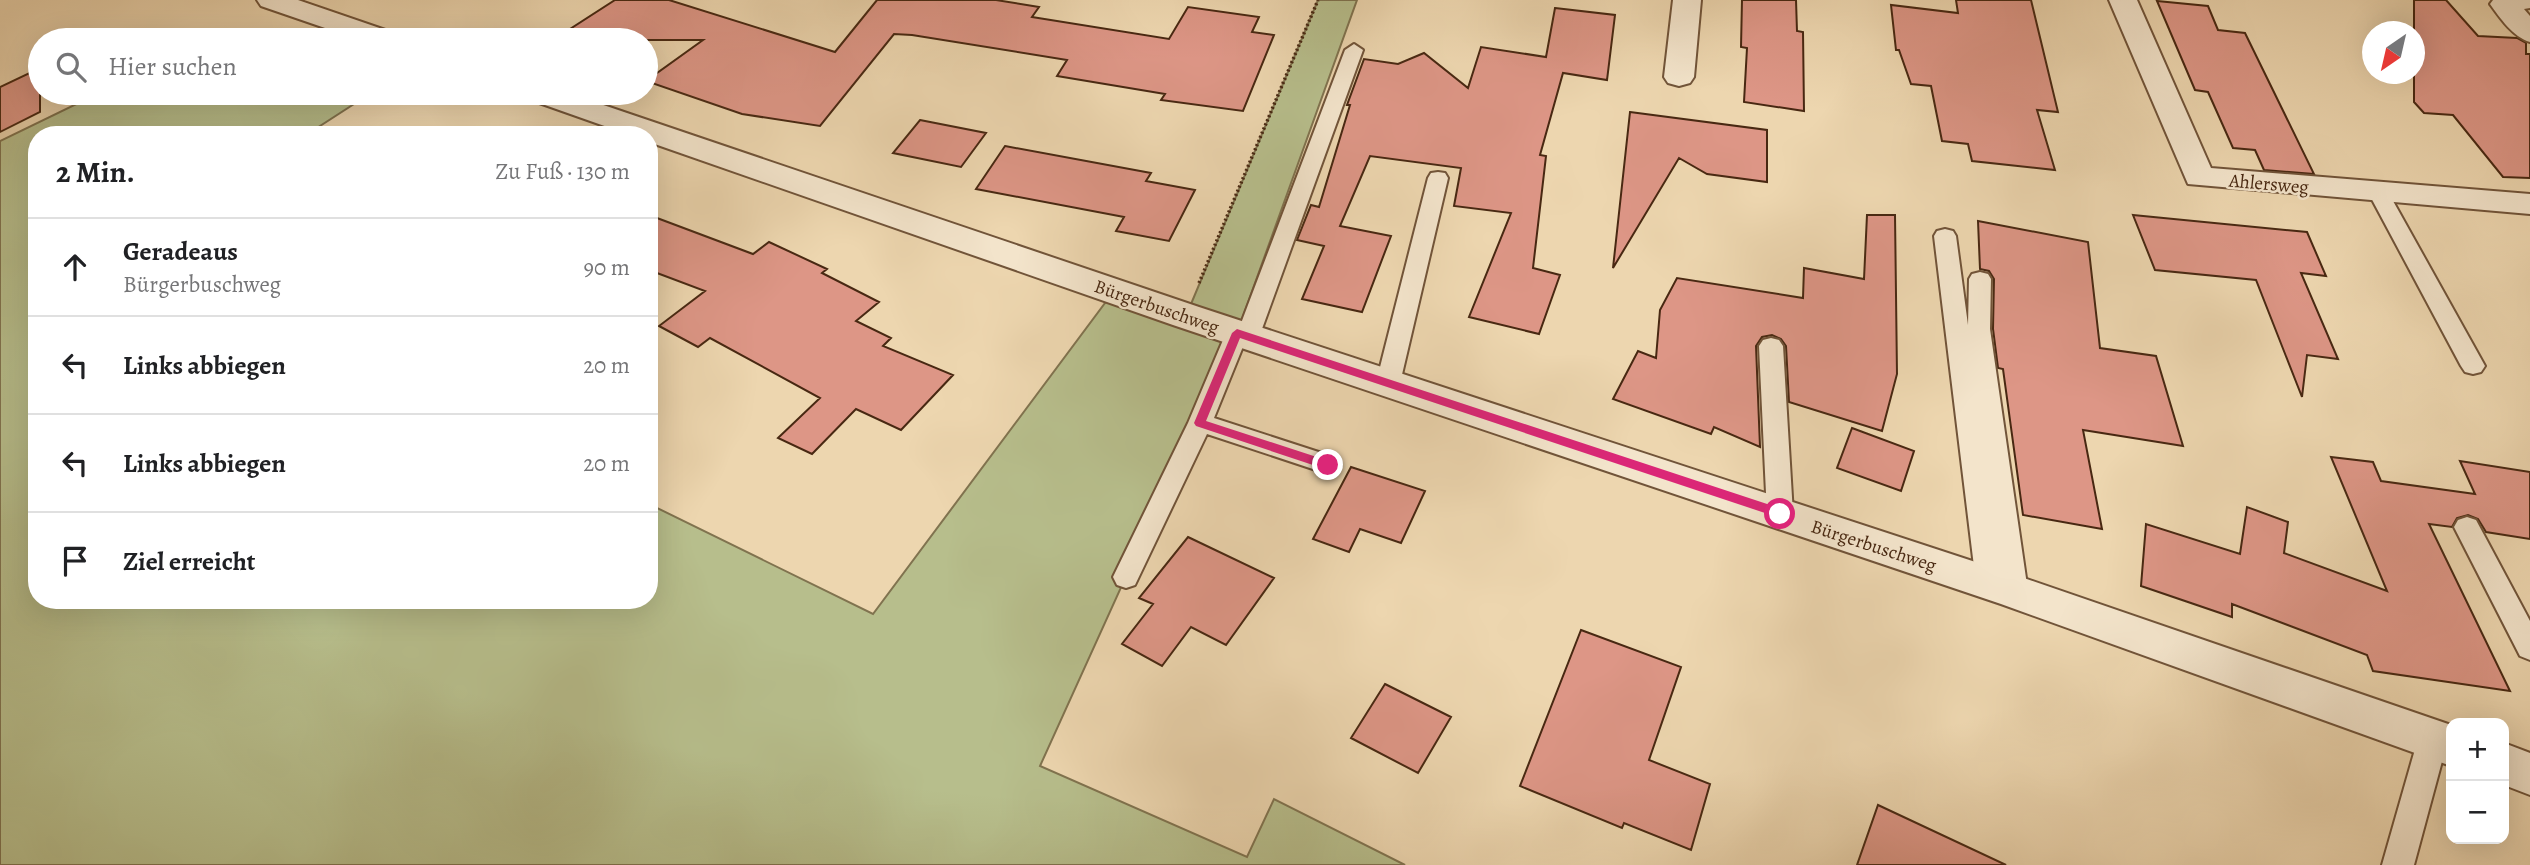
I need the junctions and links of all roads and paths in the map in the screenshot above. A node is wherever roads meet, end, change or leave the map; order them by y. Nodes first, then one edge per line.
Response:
1 (271, 0) edge
2 (1318, 0) edge
3 (1687, 0) edge
4 (2123, 0) edge
5 (2529, 0) edge
6 (352, 28) edge
7 (2530, 33) edge
8 (1354, 50) dead end
9 (1679, 77) dead end
10 (574, 105) edge
11 (635, 126) edge
12 (658, 134) edge
13 (1438, 178) dead end
14 (2378, 192) junction
15 (2530, 204) edge
16 (1945, 236) dead end
17 (1980, 279) dead end
18 (1185, 316) junction
19 (1242, 335) junction
20 (1770, 346) dead end
21 (2473, 366) dead end
22 (1388, 383) junction
23 (1200, 423) junction
24 (1328, 465) dead end
25 (1780, 514) junction
26 (2468, 527) dead end
27 (1126, 577) dead end
28 (2002, 587) junction
29 (2530, 648) edge
30 (2442, 742) edge
31 (2509, 766) edge
32 (2530, 774) edge
33 (2398, 865) edge

1 - 6 street
2 - 18 path
3 - 9 street
4 - 14 street, Ahlersweg
5 - 7 street
8 - 19 lane
10 - 11 street, Bürgerbuschweg
12 - 18 street, Bürgerbuschweg
13 - 22 lane
14 - 15 street, Ahlersweg
14 - 21 lane
16 - 28 lane
17 - 28 lane
18 - 19 street, Bürgerbuschweg
19 - 22 street, Bürgerbuschweg
19 - 23 lane
20 - 25 lane
22 - 25 street, Bürgerbuschweg
23 - 24 lane
23 - 27 lane
25 - 28 street, Bürgerbuschweg
26 - 29 lane
28 - 30 street, Bürgerbuschweg
30 - 33 lane
31 - 32 street

